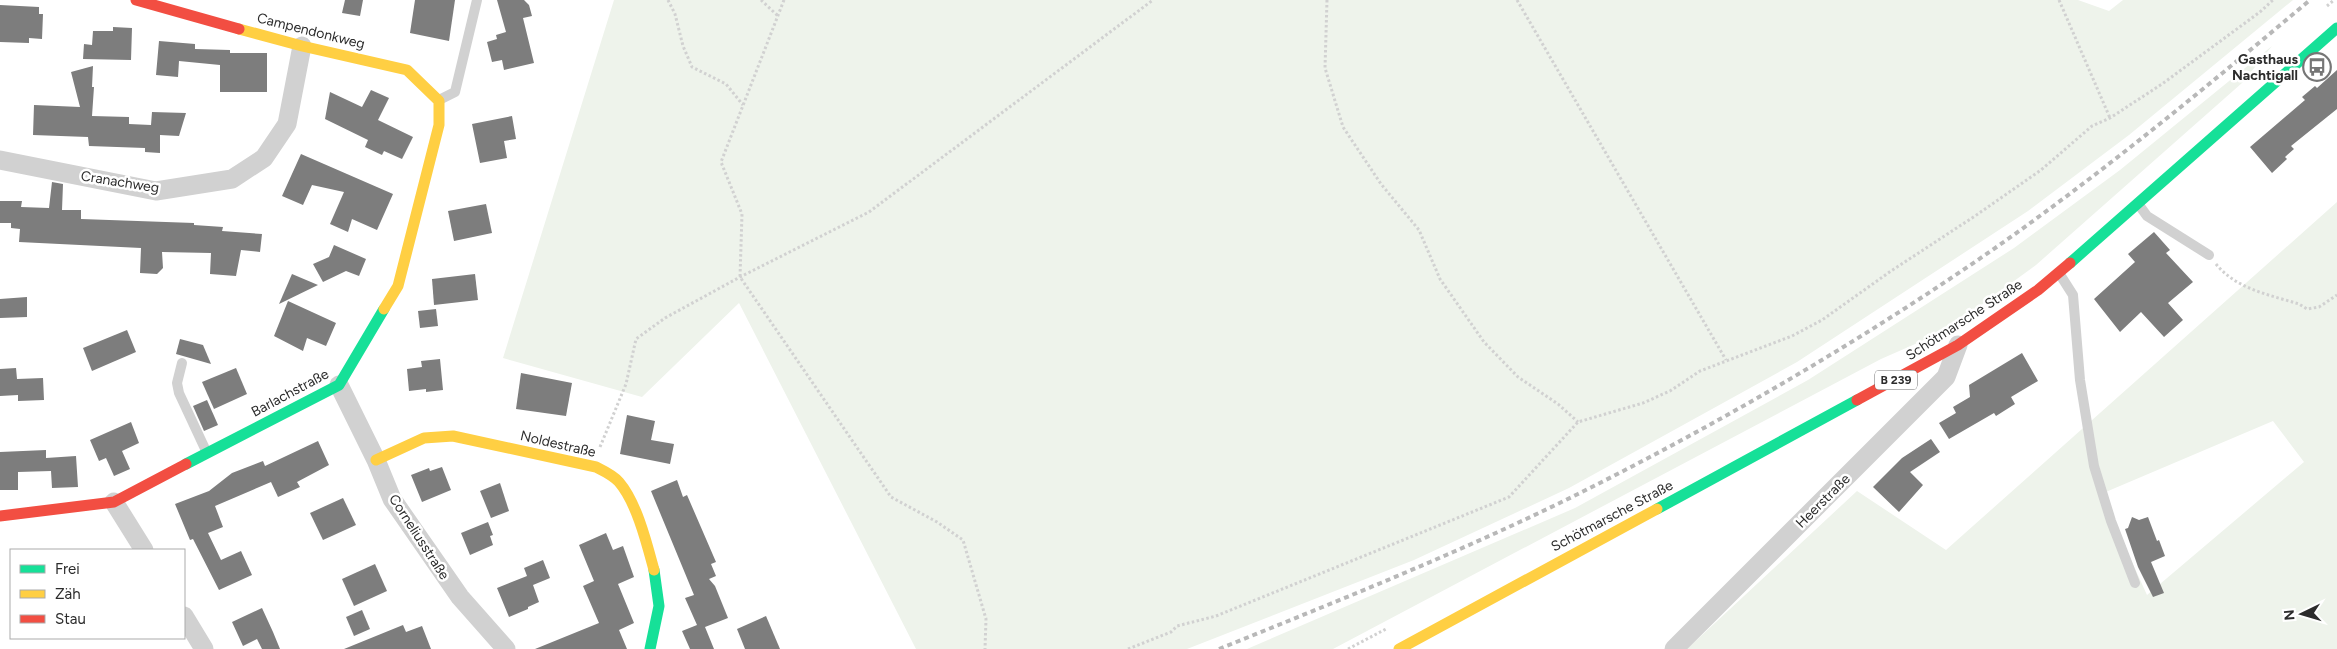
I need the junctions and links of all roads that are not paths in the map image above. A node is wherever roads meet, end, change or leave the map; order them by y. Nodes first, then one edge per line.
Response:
1 (136, 0) edge
2 (477, 0) edge
3 (2337, 28) edge
4 (302, 46) junction
5 (439, 101) junction
6 (0, 160) edge
7 (2139, 205) junction
8 (2209, 255) road end
9 (2059, 272) junction
10 (1958, 345) junction
11 (182, 363) dead end
12 (339, 385) junction
13 (207, 454) junction
14 (376, 460) junction
15 (114, 502) junction
16 (0, 516) edge
17 (143, 549) edge
18 (2136, 583) dead end
19 (185, 618) edge
20 (204, 649) edge
21 (506, 649) edge
22 (650, 649) edge
23 (1399, 649) edge
24 (1674, 649) edge

1 - 4 street, Campendonkweg
2 - 5 lane
3 - 7 street, Schötmarsche Straße / B 239
4 - 5 street, Campendonkweg
4 - 6 street, Cranachweg
5 - 12 street, Barlachstraße
7 - 8 lane
7 - 9 street, Schötmarsche Straße / B 239
9 - 10 street, Schötmarsche Straße / B 239
9 - 18 lane
10 - 23 street, Schötmarsche Straße / B 239
10 - 24 street, Heerstraße
11 - 13 lane
12 - 13 street, Barlachstraße
12 - 14 street, Corneliusstraße
13 - 15 street, Barlachstraße
14 - 21 street, Corneliusstraße
14 - 22 street, Noldestraße
15 - 16 street, Barlachstraße
15 - 17 street
19 - 20 street

